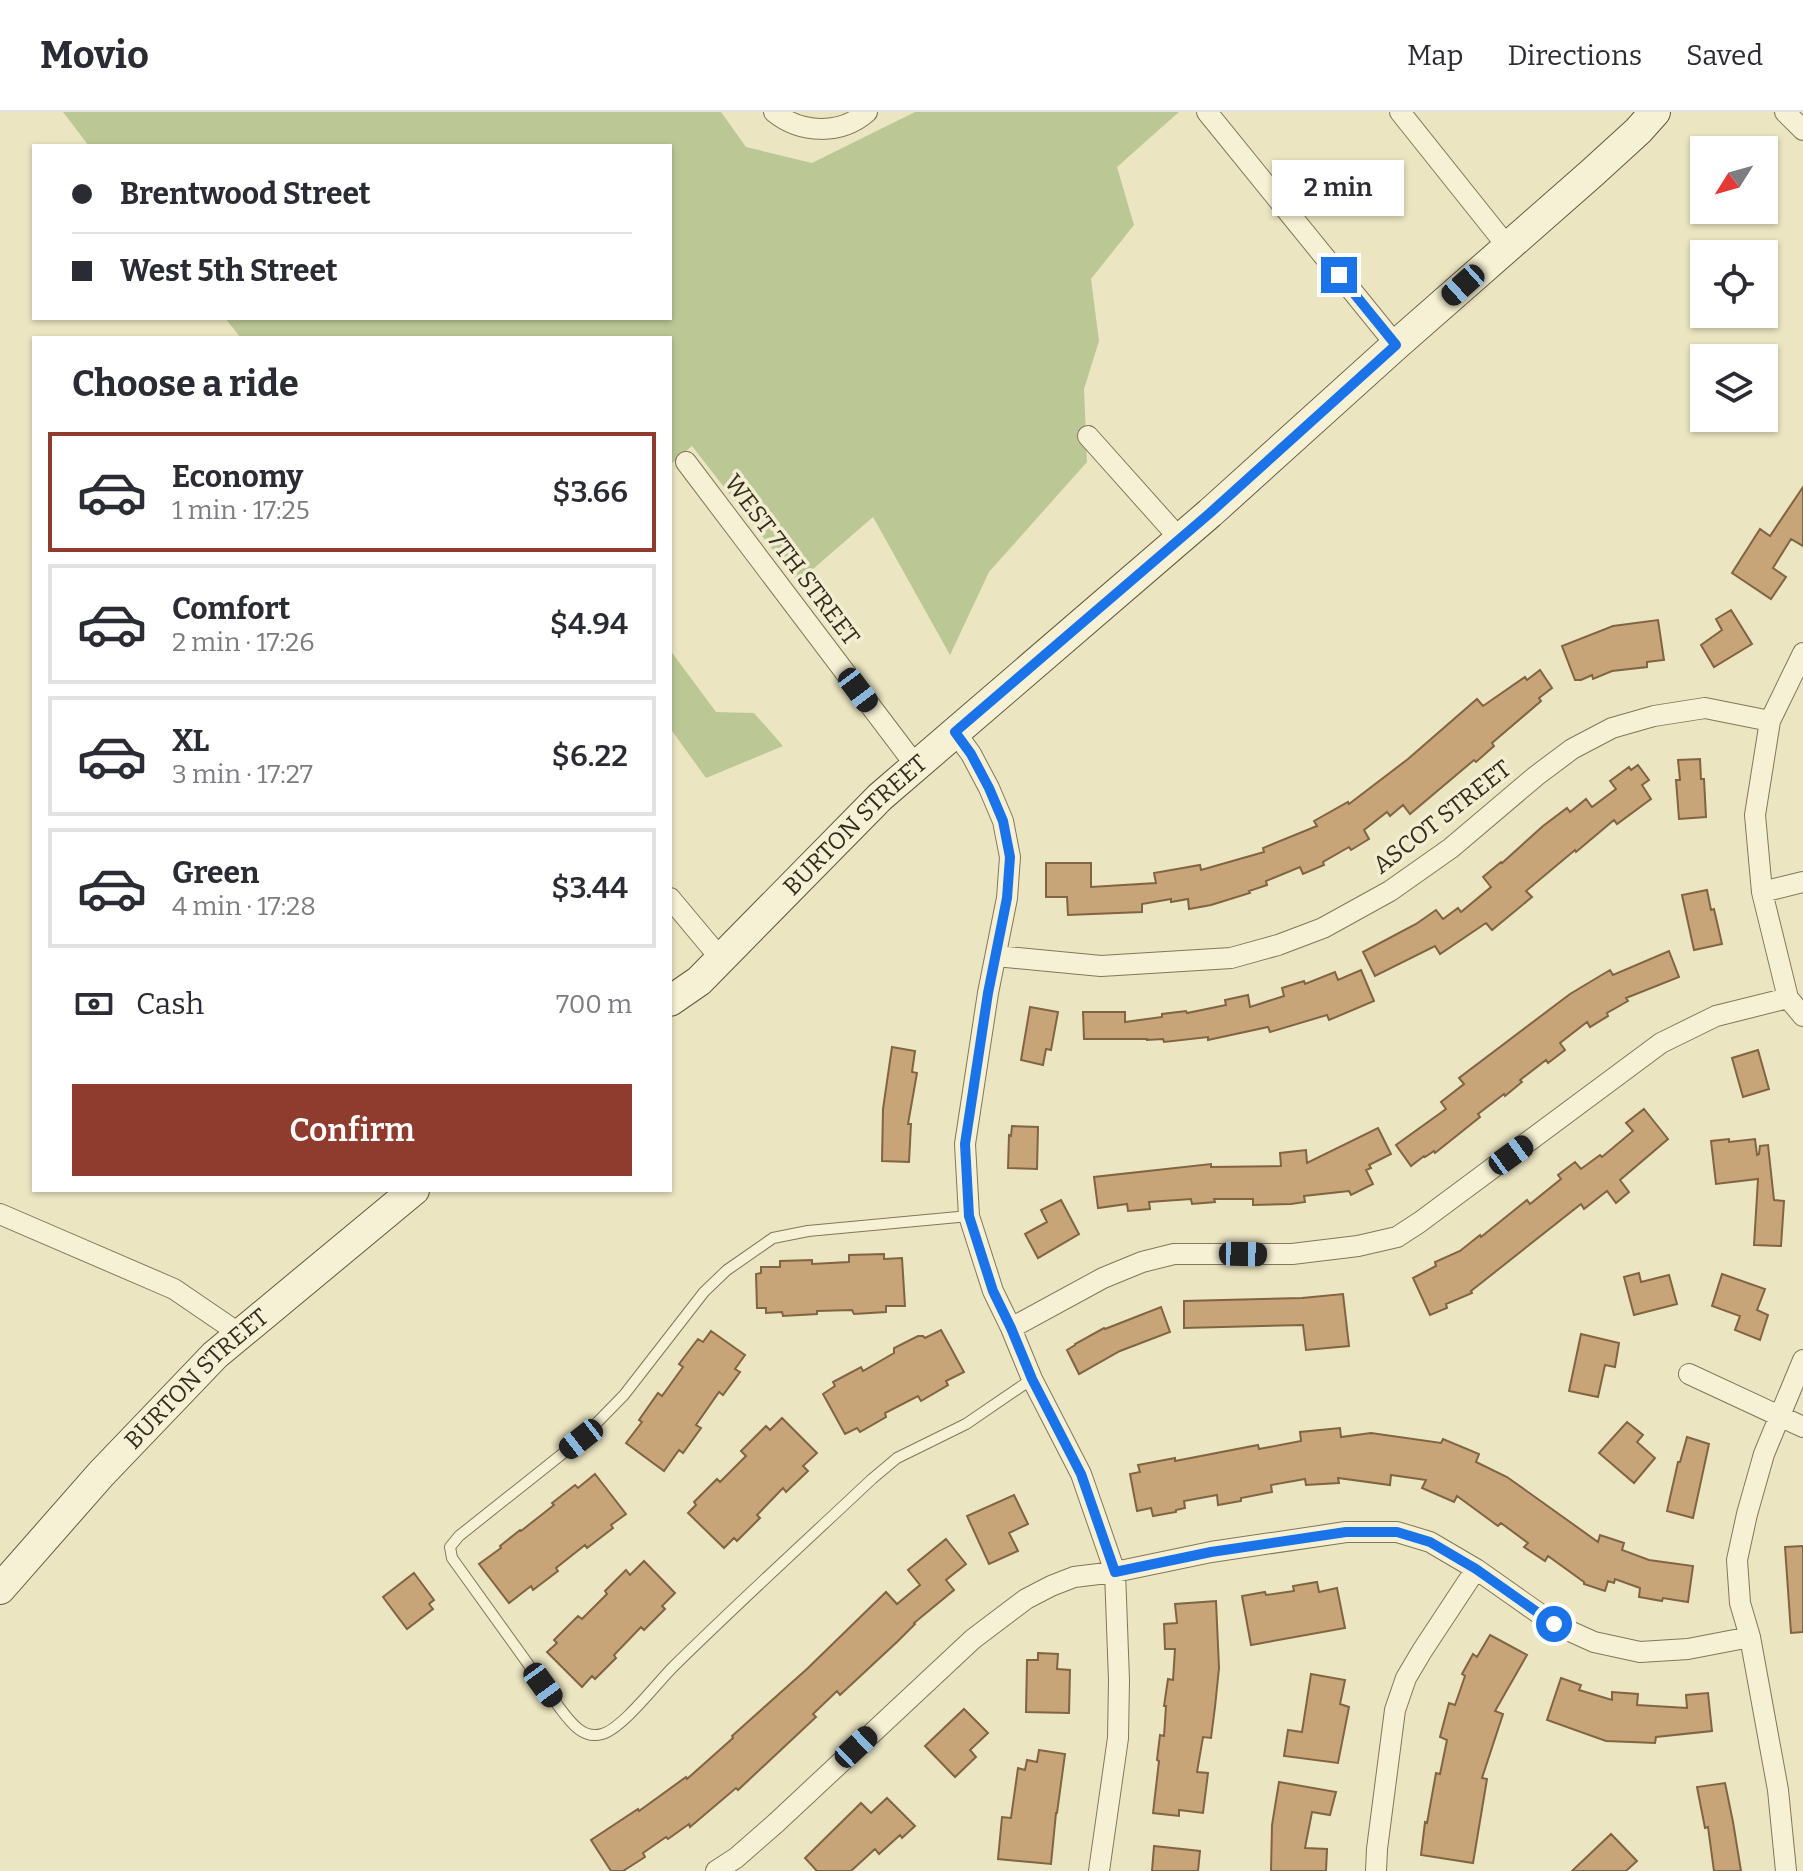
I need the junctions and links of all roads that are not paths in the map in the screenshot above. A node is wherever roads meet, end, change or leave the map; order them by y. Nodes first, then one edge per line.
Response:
1 (774, 112) edge
2 (867, 112) edge
3 (1207, 112) edge
4 (1400, 112) edge
5 (1655, 112) edge
6 (1785, 112) edge
7 (1803, 130) edge
8 (1507, 246) junction
9 (1396, 345) junction
10 (1088, 436) dead end
11 (686, 462) dead end
12 (1180, 539) junction
13 (1803, 653) edge
14 (1770, 721) junction
15 (955, 732) junction
16 (916, 766) junction
17 (1803, 882) edge
18 (1762, 892) junction
19 (672, 900) edge
20 (996, 956) junction
21 (721, 959) junction
22 (1788, 998) junction
23 (672, 1000) edge
24 (1803, 1016) edge
25 (412, 1192) edge
26 (0, 1214) edge
27 (969, 1216) junction
28 (1011, 1328) junction
29 (240, 1334) junction
30 (1803, 1360) edge
31 (1689, 1374) dead end
32 (1032, 1379) junction
33 (1779, 1417) junction
34 (1803, 1427) edge
35 (1476, 1569) junction
36 (1115, 1572) junction
37 (0, 1589) edge
38 (1750, 1637) junction
39 (716, 1871) edge
40 (1099, 1871) edge
41 (1376, 1871) edge
42 (1786, 1871) edge

1 - 2 street
3 - 9 street
4 - 8 street
5 - 8 street, BURTON STREET
6 - 7 street
8 - 9 street, BURTON STREET
9 - 12 street, BURTON STREET
10 - 12 street
11 - 16 street, WEST 7TH STREET
12 - 15 street, BURTON STREET
13 - 14 street
14 - 18 street
14 - 20 street, ASCOT STREET
15 - 16 street, BURTON STREET
15 - 20 street
16 - 21 street, BURTON STREET
17 - 18 street
18 - 22 street
19 - 21 street
20 - 27 street
21 - 23 street, BURTON STREET
22 - 24 street
22 - 28 street
25 - 29 street, BURTON STREET
26 - 29 street
27 - 28 street
27 - 32 lane
28 - 32 street
29 - 37 street, BURTON STREET
30 - 33 street
31 - 33 street
32 - 36 street
33 - 34 street
33 - 38 street
35 - 36 street
35 - 38 street
35 - 41 street
36 - 39 street
36 - 40 street
38 - 42 street

